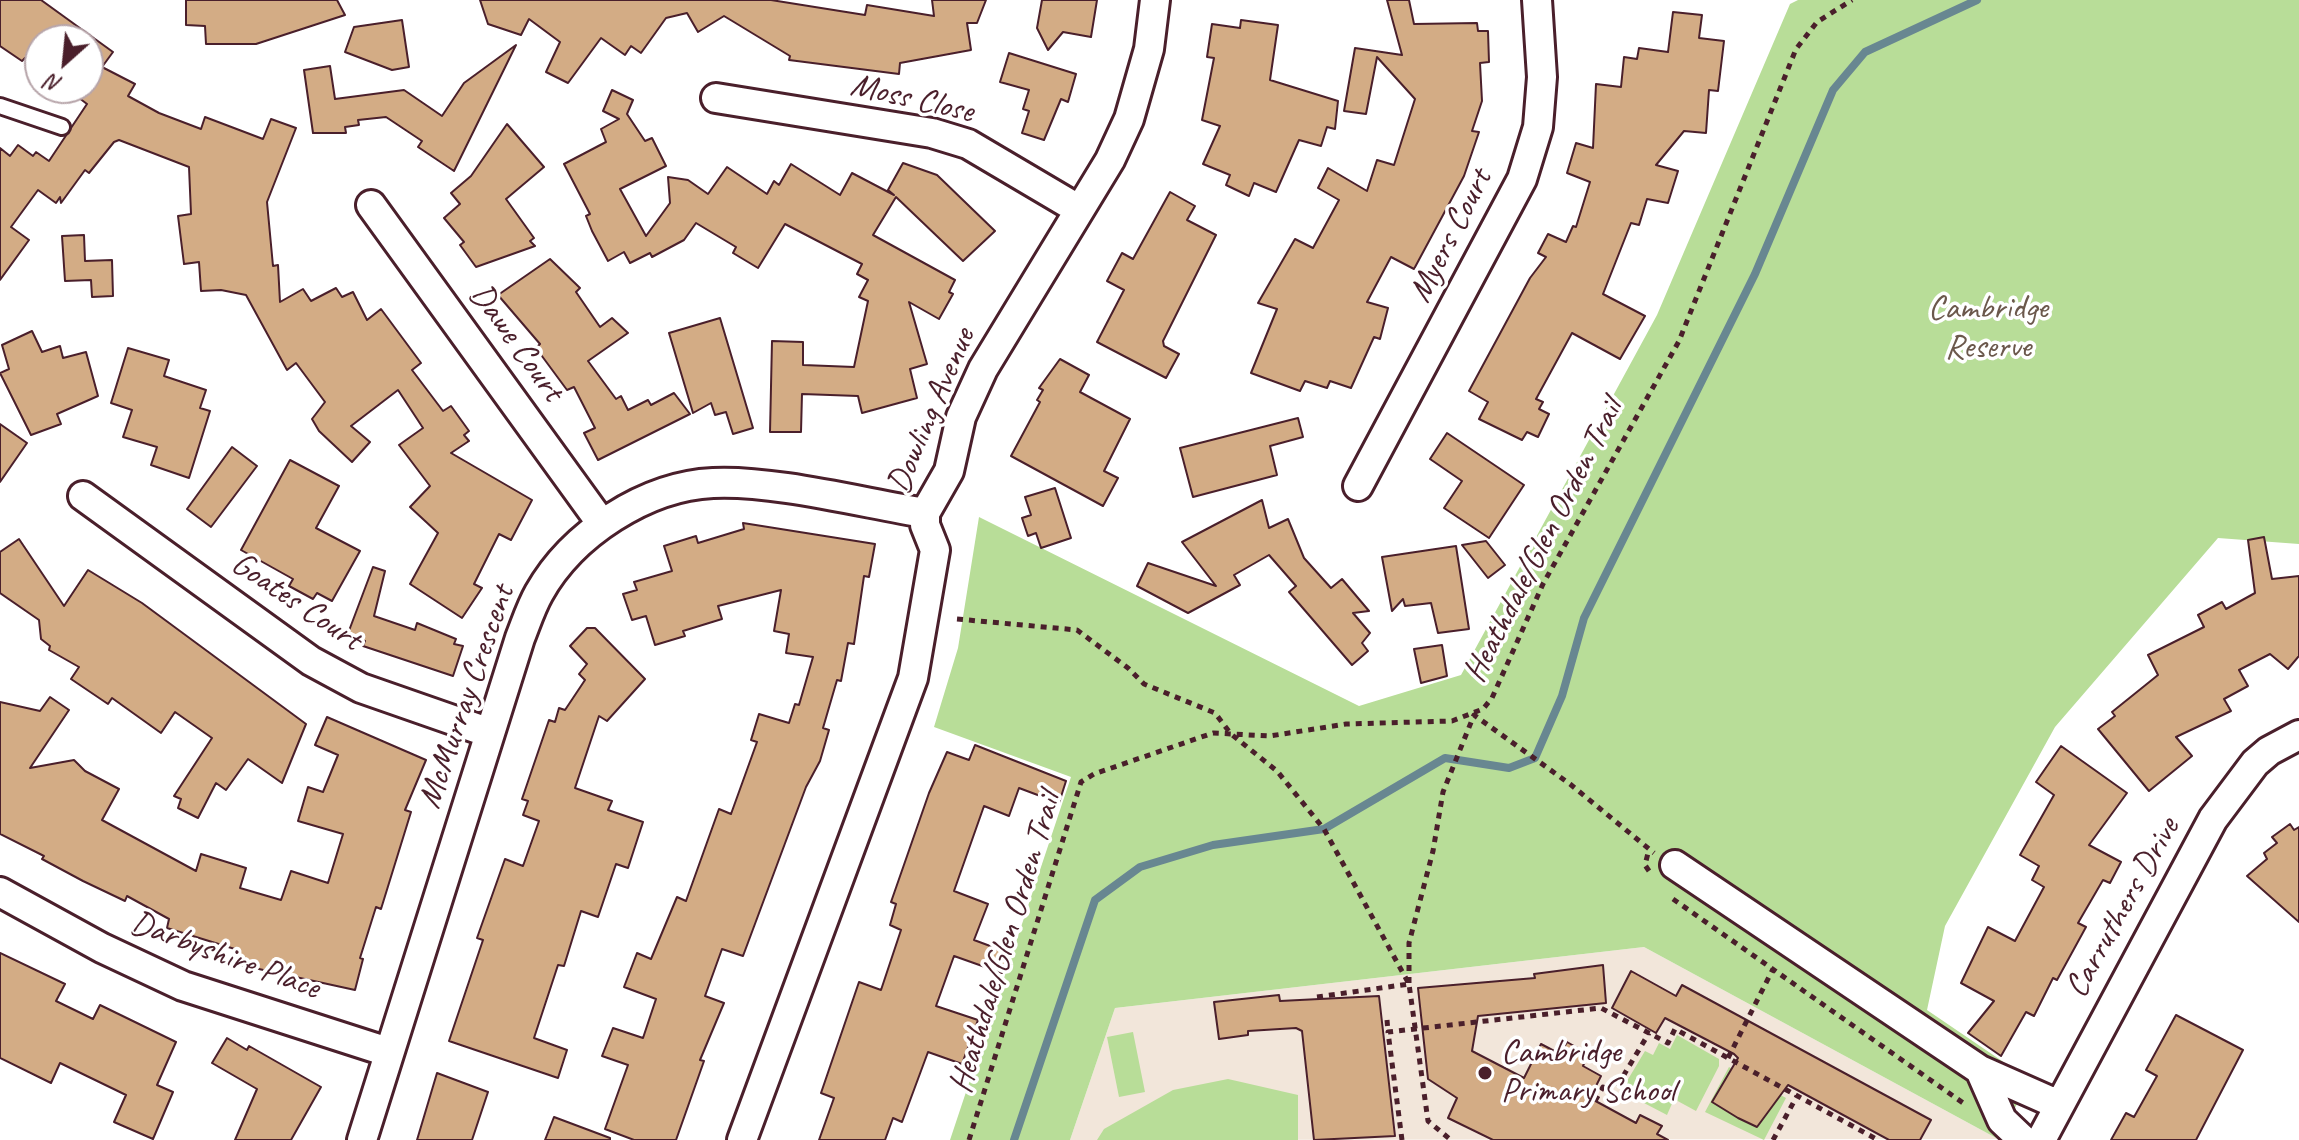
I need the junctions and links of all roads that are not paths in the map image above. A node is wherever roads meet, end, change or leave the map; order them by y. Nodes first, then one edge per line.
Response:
1 (1155, 0) edge
2 (1537, 0) edge
3 (716, 98) dead end
4 (0, 106) edge
5 (62, 127) dead end
6 (371, 205) dead end
7 (1078, 209) junction
8 (1358, 486) dead end
9 (83, 496) dead end
10 (925, 513) junction
11 (602, 524) junction
12 (490, 733) junction
13 (2299, 735) edge
14 (1664, 872) road end
15 (0, 892) edge
16 (388, 1052) junction
17 (1980, 1070) junction
18 (2059, 1105) junction
19 (362, 1140) edge
20 (742, 1140) edge
21 (2023, 1140) edge
22 (2041, 1140) edge

1 - 7 street, Dowling Avenue
2 - 8 street, Myers Court
3 - 7 street, Moss Close
4 - 5 lane
6 - 11 street, Dawe Court
7 - 10 street, Dowling Avenue
9 - 12 street, Goates Court
10 - 11 street, McMurray Crescent
10 - 20 street, Dowling Avenue
11 - 12 street, McMurray Crescent
12 - 16 street, McMurray Crescent
13 - 18 street, Carruthers Drive
14 - 17 street
15 - 16 street, Darbyshire Place
16 - 19 street, McMurray Crescent
17 - 18 street
17 - 21 street
18 - 22 street, Carruthers Drive

